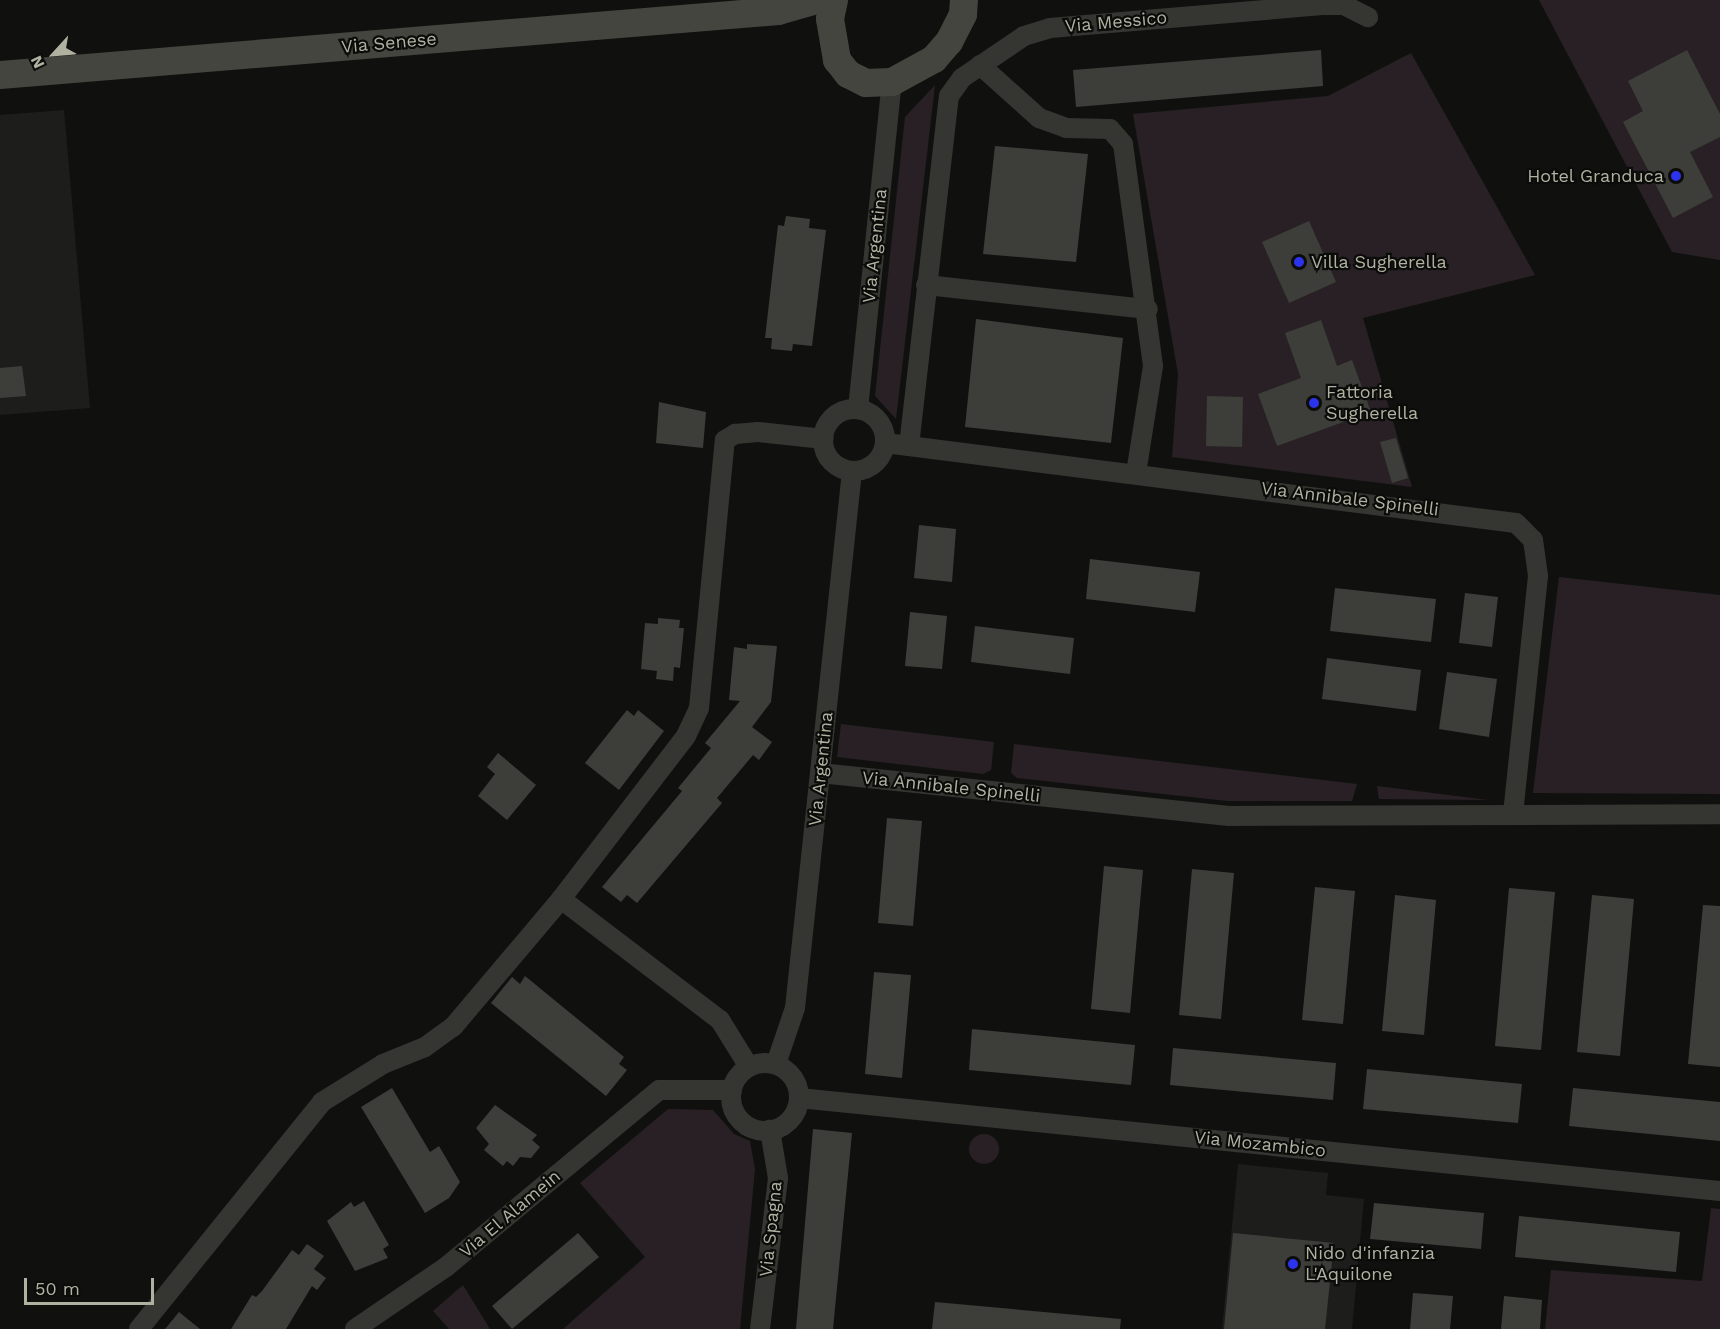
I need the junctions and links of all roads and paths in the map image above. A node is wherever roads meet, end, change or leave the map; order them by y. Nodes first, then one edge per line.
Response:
1 (817, 0) edge
2 (834, 0) edge
3 (971, 5) edge
4 (778, 11) junction
5 (1368, 17) dead end
6 (835, 53) junction
7 (980, 65) junction
8 (0, 75) edge
9 (892, 82) junction
10 (926, 285) junction
11 (1148, 309) junction
12 (858, 409) junction
13 (824, 439) junction
14 (885, 443) junction
15 (909, 447) junction
16 (852, 471) junction
17 (1136, 473) junction
18 (820, 773) junction
19 (1513, 814) junction
20 (1720, 814) edge
21 (561, 899) junction
22 (776, 1064) junction
23 (749, 1066) junction
24 (732, 1090) junction
25 (799, 1098) junction
26 (770, 1130) junction
27 (1720, 1191) edge
28 (139, 1329) edge
29 (355, 1329) edge
30 (760, 1329) edge

1 - 4 main road, Via Senese
2 - 6 main road
3 - 9 main road
4 - 6 main road
4 - 8 main road, Via Senese
5 - 7 street, Via Messico
6 - 9 main road
7 - 10 street, Via Messico
7 - 11 street
9 - 12 street, Via Argentina
10 - 11 street
10 - 15 street, Via Messico
11 - 17 street
12 - 13 street
12 - 14 street
13 - 16 street
13 - 21 street
14 - 15 street, Via Annibale Spinelli
14 - 16 street
15 - 17 street, Via Annibale Spinelli
16 - 18 street, Via Argentina
17 - 19 street, Via Annibale Spinelli
18 - 19 street, Via Annibale Spinelli
18 - 22 street, Via Argentina
19 - 20 street, Via Annibale Spinelli
21 - 23 street
21 - 28 street
22 - 23 street
22 - 25 street
23 - 24 street
24 - 26 street
24 - 29 street, Via El Alamein
25 - 26 street
25 - 27 street, Via Mozambico
26 - 30 street, Via Spagna

